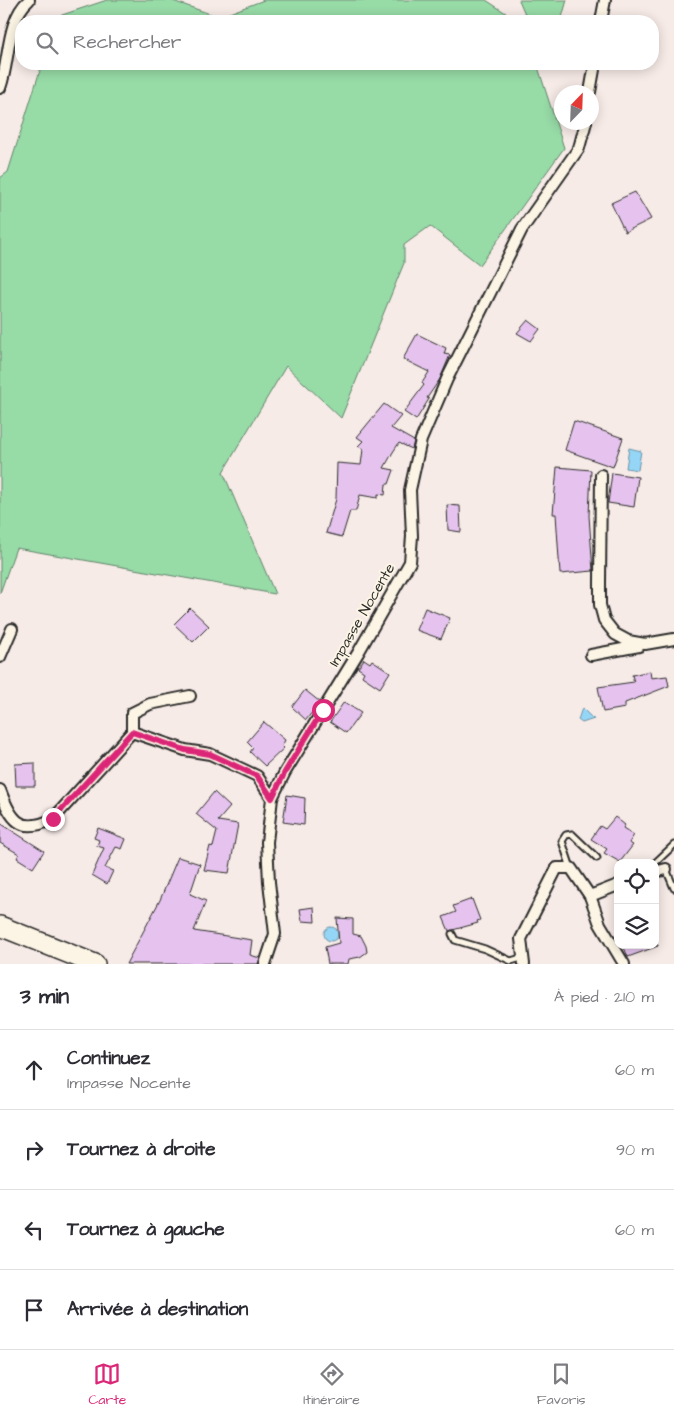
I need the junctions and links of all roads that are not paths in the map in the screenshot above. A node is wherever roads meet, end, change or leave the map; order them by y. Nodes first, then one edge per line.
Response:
1 (29, 0) edge
2 (605, 0) edge
3 (18, 15) edge
4 (602, 15) edge
5 (15, 24) edge
6 (593, 70) edge
7 (591, 85) edge
8 (0, 88) edge
9 (584, 130) edge
10 (601, 475) dead end
11 (12, 629) dead end
12 (674, 640) edge
13 (647, 644) junction
14 (591, 655) dead end
15 (0, 658) edge
16 (190, 696) dead end
17 (132, 732) junction
18 (0, 790) edge
19 (272, 798) junction
20 (674, 845) edge
21 (597, 858) dead end
22 (659, 859) edge
23 (571, 868) junction
24 (670, 870) edge
25 (614, 887) edge
26 (674, 888) edge
27 (590, 896) junction
28 (0, 926) edge
29 (0, 933) edge
30 (452, 934) dead end
31 (522, 961) edge
32 (48, 964) edge
33 (80, 964) edge
34 (95, 964) edge
35 (265, 964) edge
36 (624, 964) edge

1 - 3 street
2 - 4 street
5 - 8 street
6 - 7 street
9 - 19 street, Impasse Nocente
10 - 13 street
11 - 15 street
12 - 13 street
13 - 14 street
16 - 17 street
17 - 18 street
17 - 19 street
19 - 35 street, Impasse Nocente
20 - 22 lane
21 - 23 lane
23 - 27 street
23 - 31 street
24 - 26 lane
25 - 27 street
27 - 36 street
28 - 34 highway
29 - 32 highway
29 - 33 highway
30 - 31 lane

